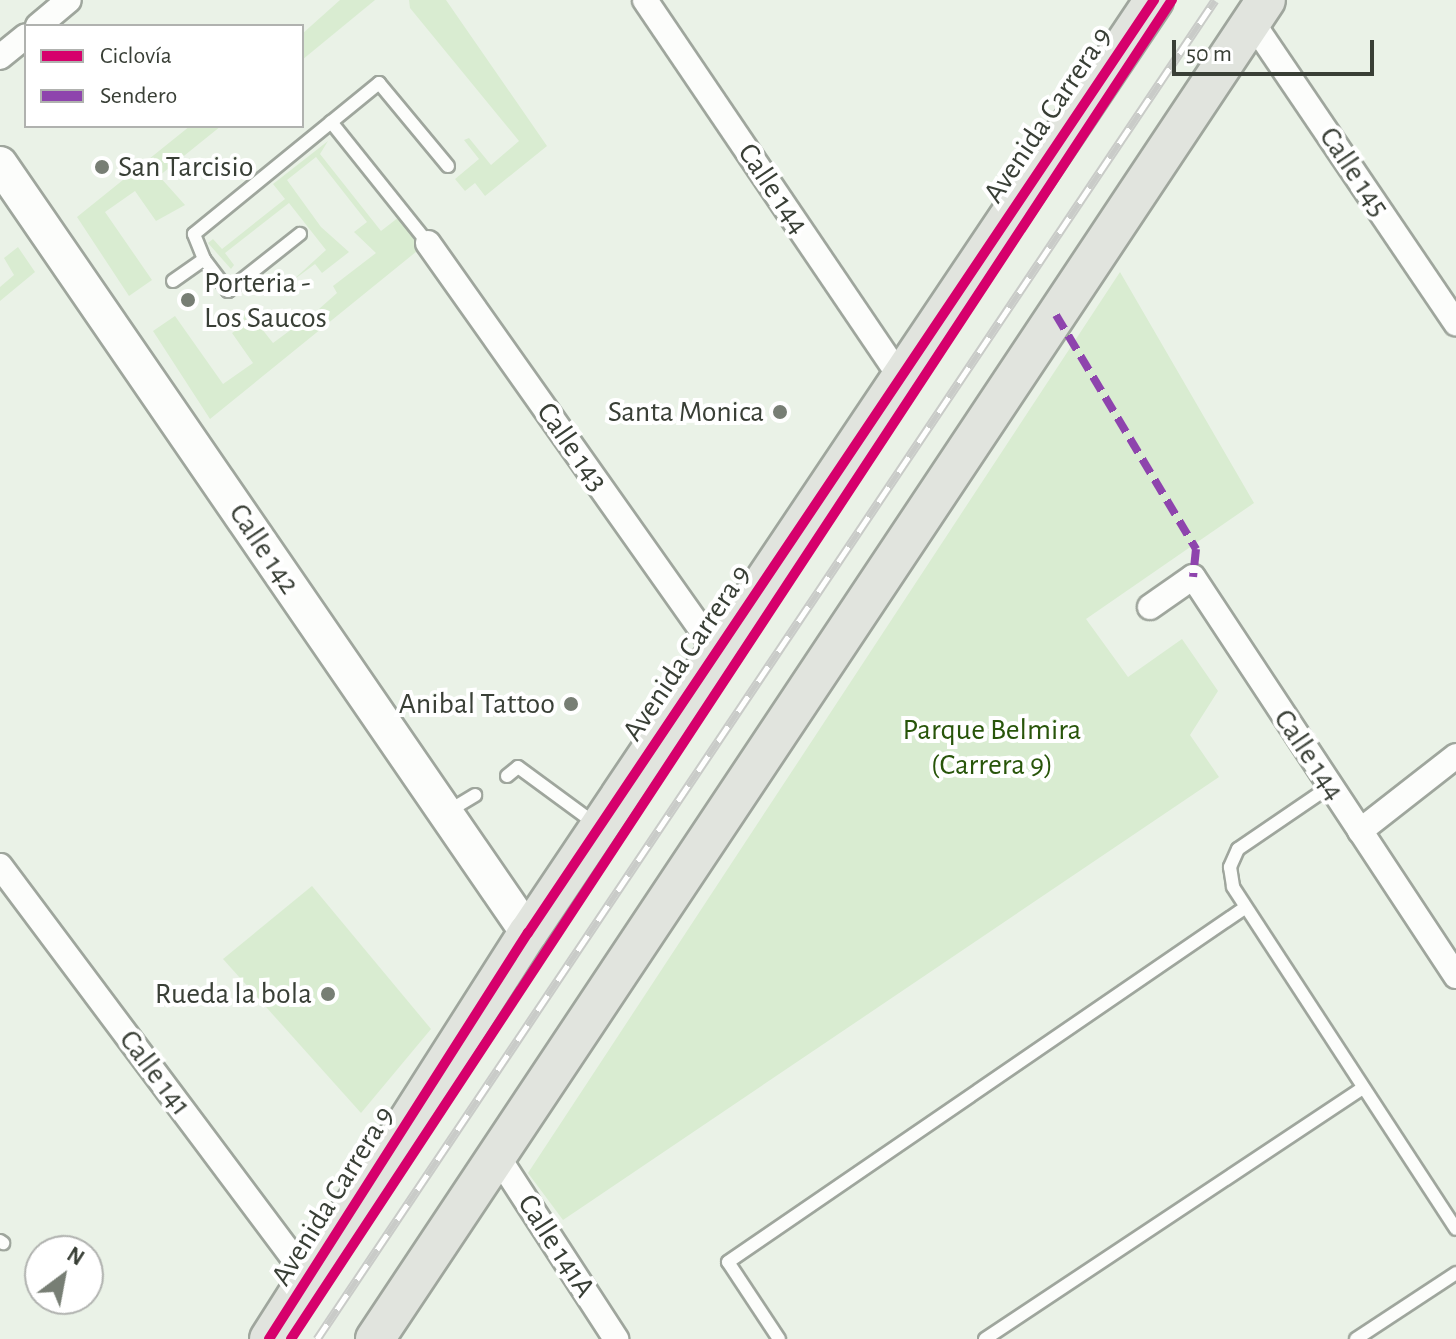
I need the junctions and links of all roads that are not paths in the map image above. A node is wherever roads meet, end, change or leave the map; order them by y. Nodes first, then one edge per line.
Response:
1 (69, 0) edge
2 (645, 0) edge
3 (1154, 0) edge
4 (1259, 11) edge
5 (40, 24) edge
6 (24, 38) edge
7 (0, 57) edge
8 (331, 122) junction
9 (0, 164) edge
10 (448, 166) dead end
11 (300, 234) dead end
12 (428, 243) joint
13 (204, 259) junction
14 (173, 281) dead end
15 (1456, 323) edge
16 (901, 378) junction
17 (1150, 607) dead end
18 (717, 652) junction
19 (1456, 756) edge
20 (507, 776) dead end
21 (1329, 787) junction
22 (475, 795) dead end
23 (446, 813) junction
24 (600, 827) junction
25 (1360, 831) junction
26 (0, 866) edge
27 (1243, 909) junction
28 (528, 933) junction
29 (1456, 976) edge
30 (1363, 1088) junction
31 (496, 1154) junction
32 (1456, 1229) edge
33 (1456, 1273) edge
34 (309, 1279) junction
35 (269, 1339) edge
36 (375, 1339) edge
37 (616, 1339) edge
38 (779, 1339) edge
39 (985, 1339) edge
40 (1356, 1339) edge

1 - 5 street
2 - 16 street, Calle 144
3 - 16 main road, Avenida Carrera 9
4 - 15 street, Calle 145
4 - 31 main road
6 - 7 street
8 - 10 lane
8 - 12 lane
8 - 13 lane
9 - 23 main road, Calle 142
11 - 13 lane
12 - 18 street, Calle 143
13 - 14 lane
16 - 18 main road, Avenida Carrera 9
17 - 21 street, Calle 144
18 - 24 main road, Avenida Carrera 9
19 - 25 street
20 - 24 lane
21 - 25 street, Calle 144
21 - 27 lane
22 - 23 lane
23 - 28 main road, Calle 142
24 - 28 main road, Avenida Carrera 9
25 - 29 street, Calle 144
26 - 34 street, Calle 141
27 - 30 lane
27 - 38 lane
28 - 34 main road, Avenida Carrera 9
30 - 32 lane
30 - 39 lane
31 - 36 main road
31 - 37 street, Calle 141A
33 - 40 lane
34 - 35 main road, Avenida Carrera 9

